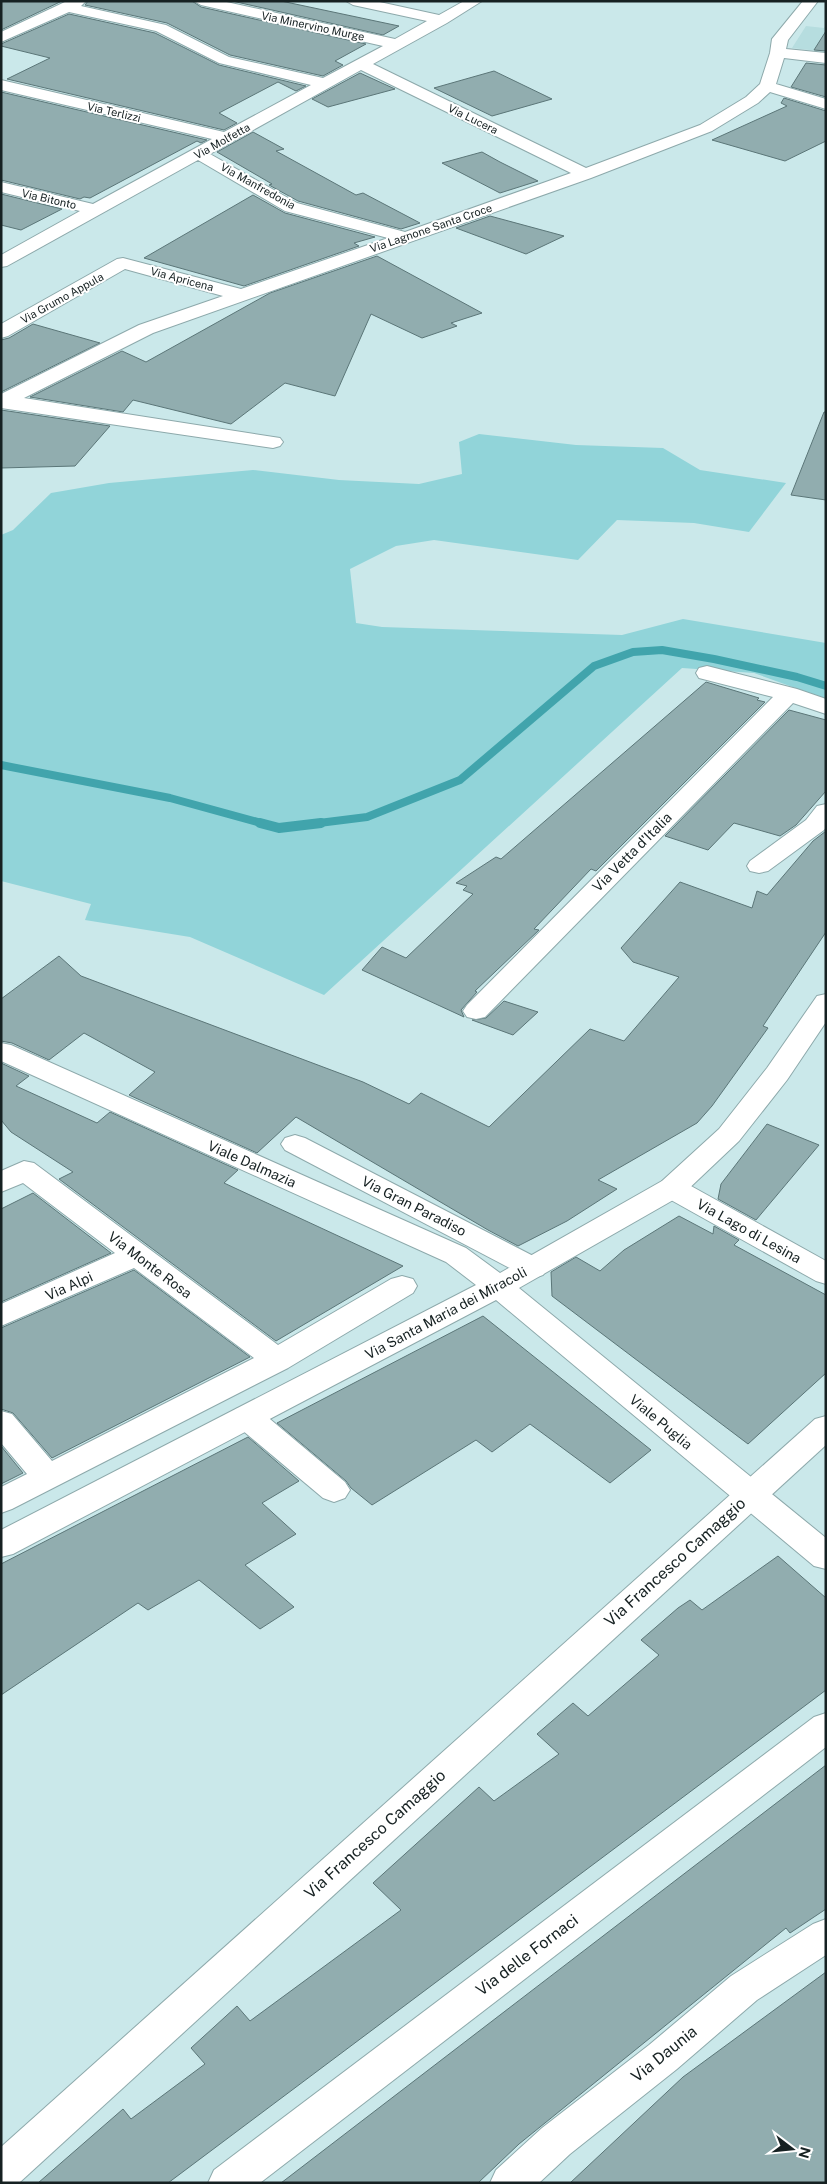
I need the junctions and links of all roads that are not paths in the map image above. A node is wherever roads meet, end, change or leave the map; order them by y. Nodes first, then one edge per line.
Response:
1 (201, 1) edge
2 (353, 1) edge
3 (475, 1) edge
4 (811, 1) edge
5 (74, 4) edge
6 (442, 20) junction
7 (1, 38) edge
8 (396, 44) junction
9 (778, 53) junction
10 (826, 58) edge
11 (361, 64) junction
12 (326, 84) junction
13 (1, 85) edge
14 (767, 86) junction
15 (826, 104) edge
16 (227, 138) junction
17 (199, 154) junction
18 (585, 174) junction
19 (1, 187) edge
20 (96, 210) junction
21 (406, 237) junction
22 (1, 262) edge
23 (123, 264) joint
24 (241, 295) junction
25 (1, 332) edge
26 (3, 402) edge
27 (273, 442) dead end
28 (708, 673) dead end
29 (789, 694) junction
30 (826, 707) edge
31 (826, 811) edge
32 (759, 866) dead end
33 (826, 1002) edge
34 (476, 1011) dead end
35 (1, 1051) edge
36 (295, 1144) dead end
37 (12, 1176) edge
38 (672, 1188) junction
39 (137, 1255) junction
40 (533, 1268) junction
41 (826, 1274) edge
42 (402, 1286) dead end
43 (498, 1286) junction
44 (1, 1316) edge
45 (277, 1360) junction
46 (247, 1417) junction
47 (1, 1422) edge
48 (826, 1428) edge
49 (47, 1476) junction
50 (334, 1490) dead end
51 (749, 1495) junction
52 (1, 1501) edge
53 (1, 1544) edge
54 (826, 1557) edge
55 (826, 1727) edge
56 (826, 1935) edge
57 (1, 2174) edge
58 (228, 2183) edge
59 (510, 2183) edge

1 - 8 street, Via Minervino Murge
2 - 6 street
3 - 6 street, Via Molfetta
4 - 9 street
5 - 7 street
5 - 12 street
6 - 8 street, Via Molfetta
8 - 11 street, Via Molfetta
9 - 10 street
9 - 14 street
11 - 12 street, Via Molfetta
11 - 18 street, Via Lucera
12 - 16 street, Via Molfetta
13 - 16 street, Via Terlizzi
14 - 15 street
14 - 18 street, Via Lagnone Santa Croce
16 - 17 street, Via Molfetta
17 - 20 street, Via Molfetta
17 - 21 street, Via Manfredonia
18 - 21 street, Via Lagnone Santa Croce
19 - 20 street, Via Bitonto
20 - 22 street, Via Molfetta
21 - 24 street, Via Lagnone Santa Croce
23 - 24 street, Via Apricena
23 - 25 street, Via Grumo Appula
24 - 26 street, Via Lagnone Santa Croce
26 - 27 street
28 - 29 street
29 - 30 street
29 - 34 street, Via Vetta d'Italia
31 - 32 street
33 - 38 street, Via Santa Maria dei Miracoli
35 - 43 street, Viale Dalmazia
36 - 40 street, Via Gran Paradiso
37 - 39 street, Via Monte Rosa
38 - 40 street, Via Santa Maria dei Miracoli
38 - 41 street, Via Lago di Lesina
39 - 44 street, Via Alpi
39 - 45 street, Via Monte Rosa
40 - 43 street, Via Santa Maria dei Miracoli
42 - 45 street
43 - 46 street, Via Santa Maria dei Miracoli
43 - 51 street, Viale Puglia
45 - 49 street
46 - 50 street
46 - 53 street, Via Santa Maria dei Miracoli
47 - 49 street
48 - 51 street, Via Francesco Camaggio
49 - 52 street
51 - 54 street, Viale Puglia
51 - 57 street, Via Francesco Camaggio
55 - 58 street, Via delle Fornaci
56 - 59 street, Via Daunia

